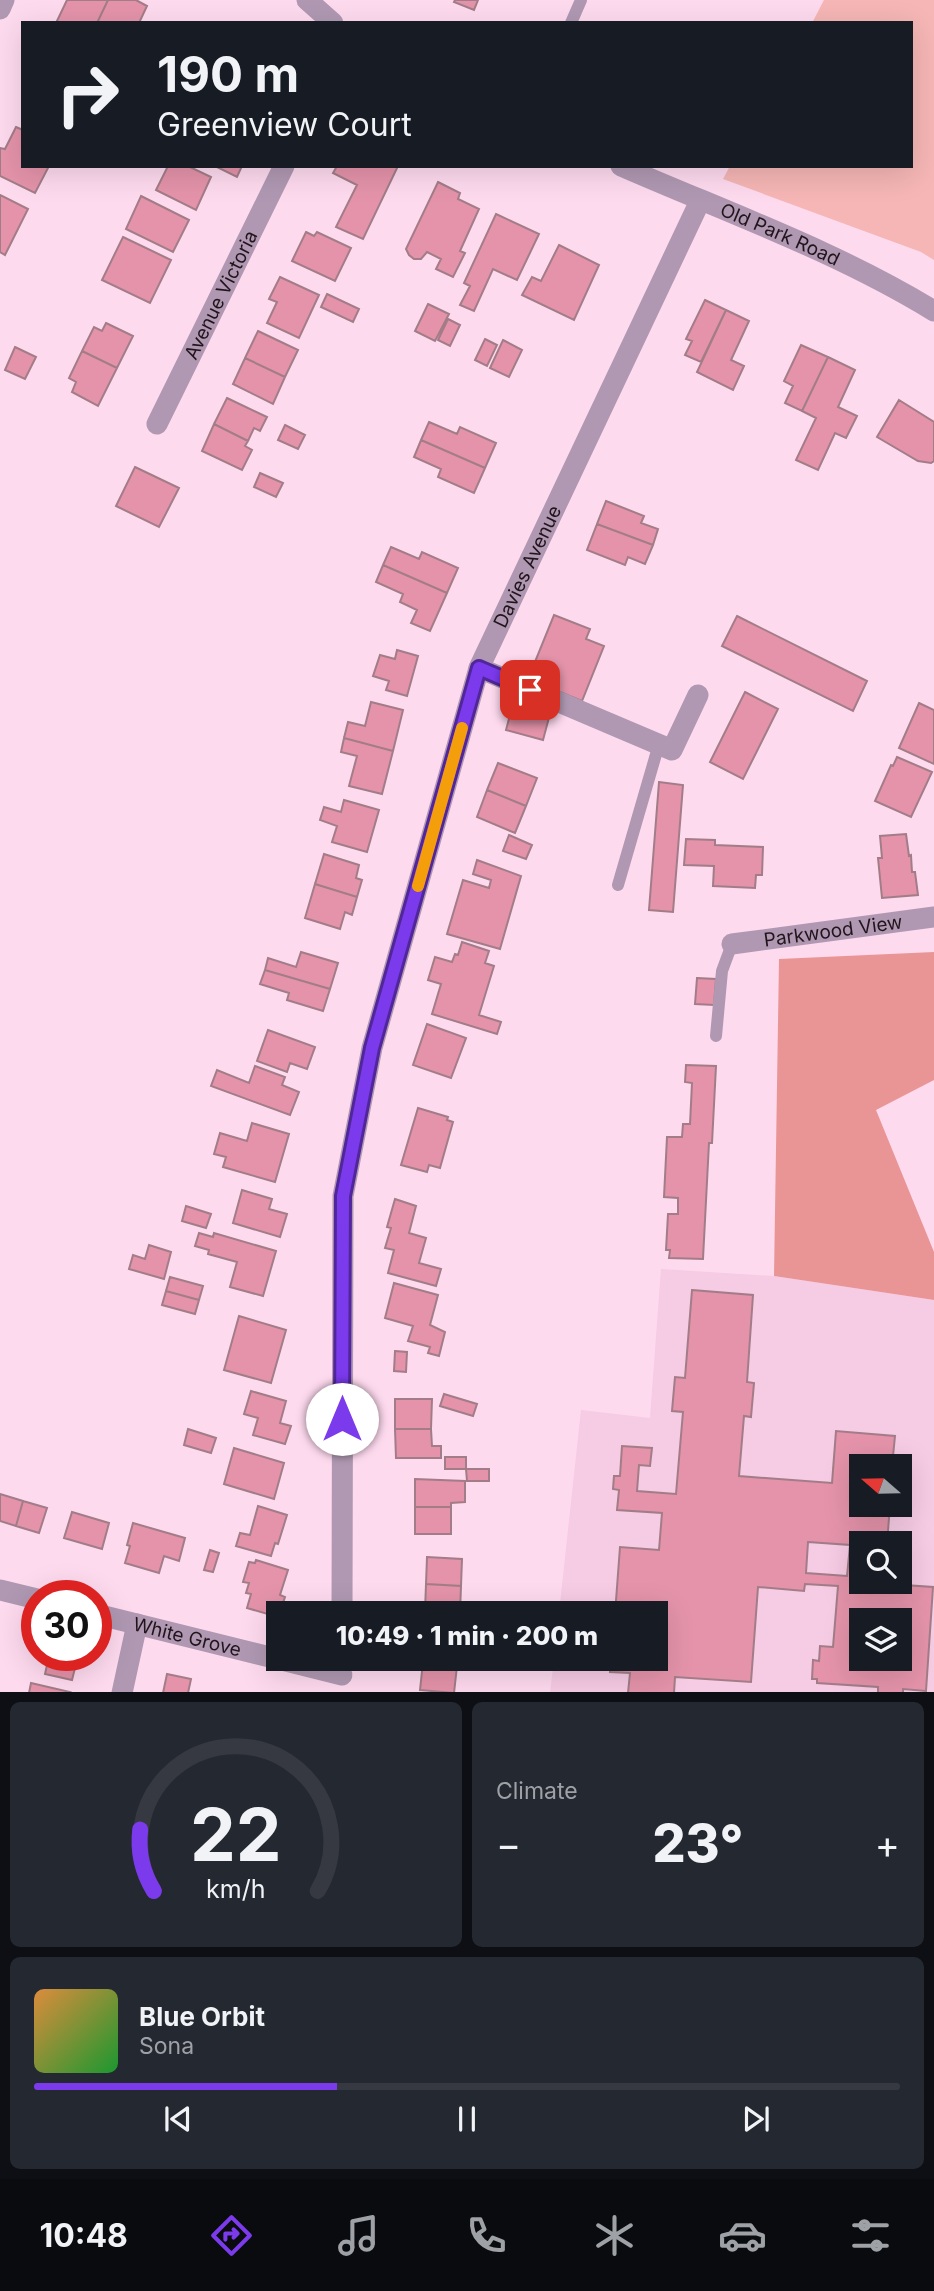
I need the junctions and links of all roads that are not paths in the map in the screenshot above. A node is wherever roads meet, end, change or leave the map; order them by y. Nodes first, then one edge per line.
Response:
1 (4, 0) edge
2 (307, 0) edge
3 (581, 0) edge
4 (0, 9) edge
5 (331, 21) edge
6 (572, 21) edge
7 (283, 168) edge
8 (626, 168) edge
9 (700, 201) junction
10 (934, 311) edge
11 (157, 424) dead end
12 (479, 668) junction
13 (698, 695) dead end
14 (659, 744) junction
15 (618, 885) dead end
16 (934, 917) edge
17 (732, 944) joint
18 (716, 1036) dead end
19 (0, 1590) edge
20 (21, 1595) edge
21 (342, 1601) edge
22 (112, 1618) edge
23 (137, 1625) junction
24 (266, 1656) edge
25 (122, 1692) edge

1 - 4 street
2 - 5 street
3 - 6 lane
7 - 11 street, Avenue Victoria
8 - 9 street, Old Park Road
9 - 10 street, Old Park Road
9 - 12 street, Davies Avenue
12 - 14 street
12 - 21 street, Davies Avenue
13 - 14 street
14 - 15 lane
16 - 17 street, Parkwood View
17 - 18 lane
19 - 20 street
22 - 23 street, White Grove
23 - 24 street, White Grove
23 - 25 street

